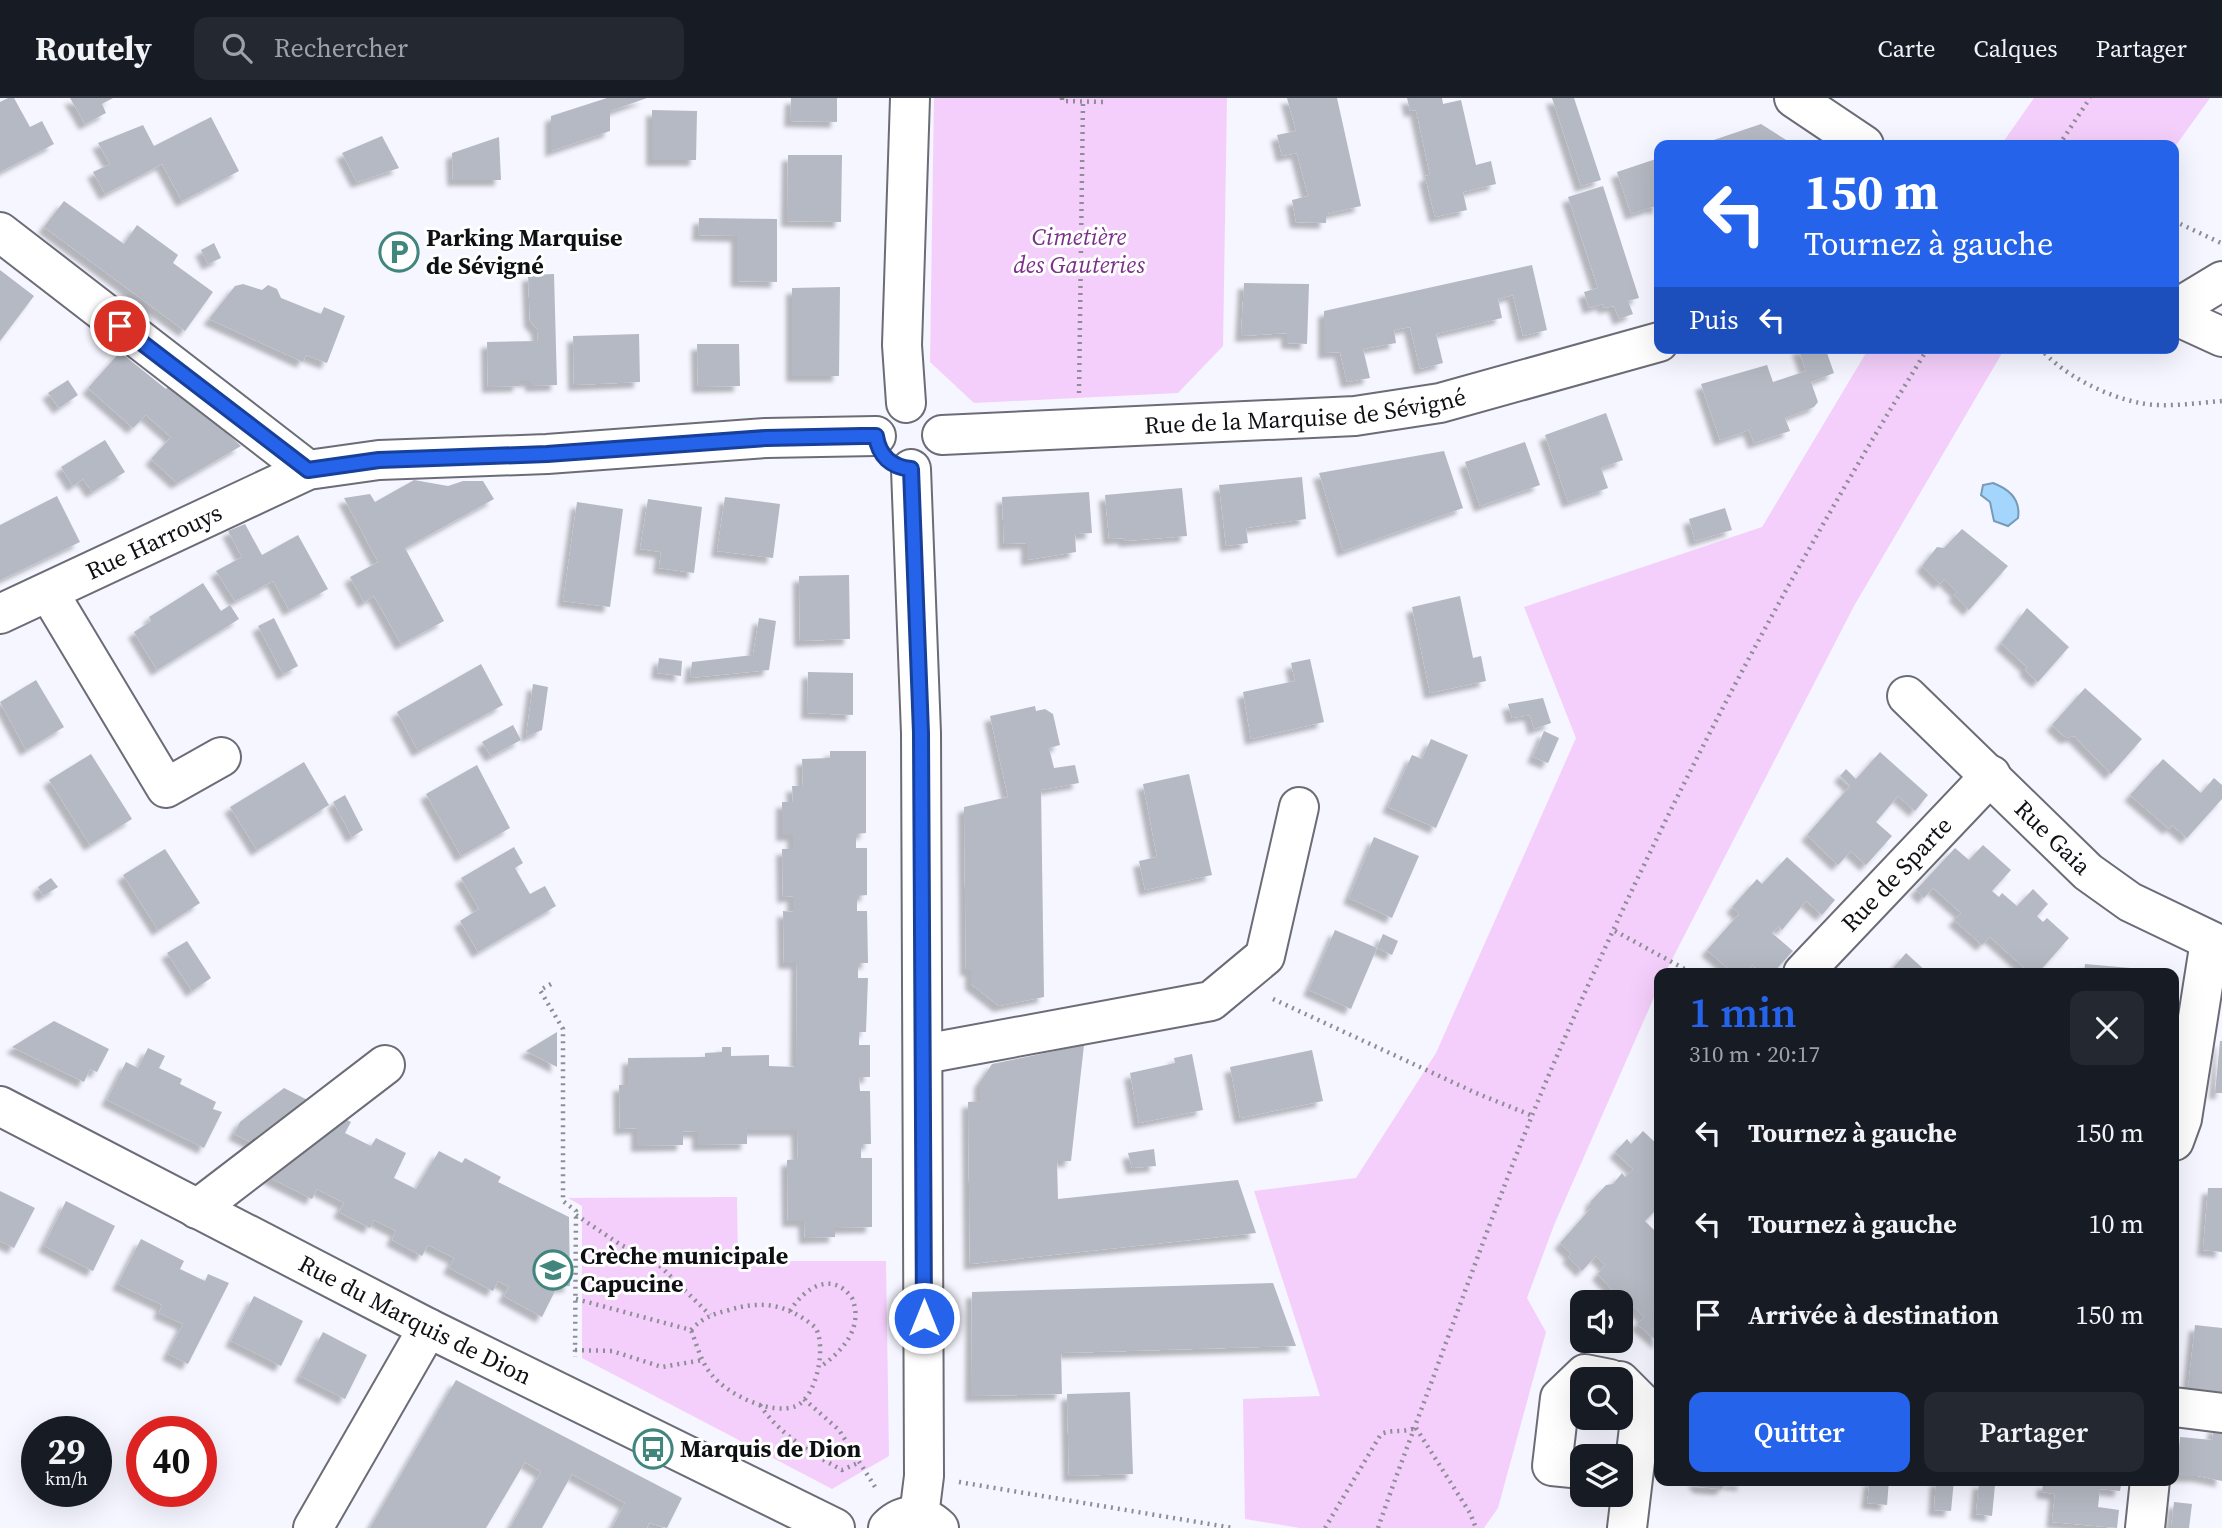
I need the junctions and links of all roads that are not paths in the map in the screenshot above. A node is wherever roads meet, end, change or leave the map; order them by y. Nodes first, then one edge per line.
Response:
1 (910, 98) edge
2 (1794, 98) edge
3 (1857, 140) edge
4 (0, 232) edge
5 (2222, 281) edge
6 (2179, 307) edge
7 (2179, 317) edge
8 (2222, 337) edge
9 (1654, 343) edge
10 (906, 403) junction
11 (942, 435) junction
12 (876, 436) junction
13 (911, 469) junction
14 (308, 470) junction
15 (50, 593) junction
16 (0, 614) edge
17 (1907, 696) dead end
18 (221, 757) dead end
19 (1991, 775) junction
20 (1299, 807) dead end
21 (2216, 943) edge
22 (1808, 968) edge
23 (924, 1054) junction
24 (385, 1065) dead end
25 (0, 1106) edge
26 (2179, 1127) edge
27 (197, 1209) junction
28 (428, 1328) junction
29 (1570, 1388) edge
30 (1633, 1394) edge
31 (2179, 1408) edge
32 (2222, 1413) edge
33 (1633, 1446) edge
34 (1570, 1468) edge
35 (2149, 1486) edge
36 (1627, 1507) edge
37 (912, 1523) edge
38 (313, 1528) edge
39 (835, 1528) edge
40 (1627, 1528) edge
41 (2145, 1528) edge

1 - 10 street
2 - 3 street
4 - 14 street
5 - 6 street
7 - 8 street
9 - 11 street, Rue de la Marquise de Sévigné
10 - 11 street
10 - 12 street
11 - 13 street
12 - 13 street
12 - 14 street
13 - 23 street
14 - 15 street, Rue Harrouys
15 - 16 street, Rue Harrouys
15 - 18 street
17 - 19 street, Rue Gaia
19 - 21 street, Rue Gaia
19 - 22 street, Rue de Sparte
20 - 23 street
21 - 26 street
23 - 37 street
24 - 27 street
25 - 27 street, Rue du Marquis de Dion
27 - 28 street, Rue du Marquis de Dion
28 - 38 street
28 - 39 street, Rue du Marquis de Dion
29 - 34 street
30 - 33 street
31 - 32 street
35 - 41 street
36 - 40 street

